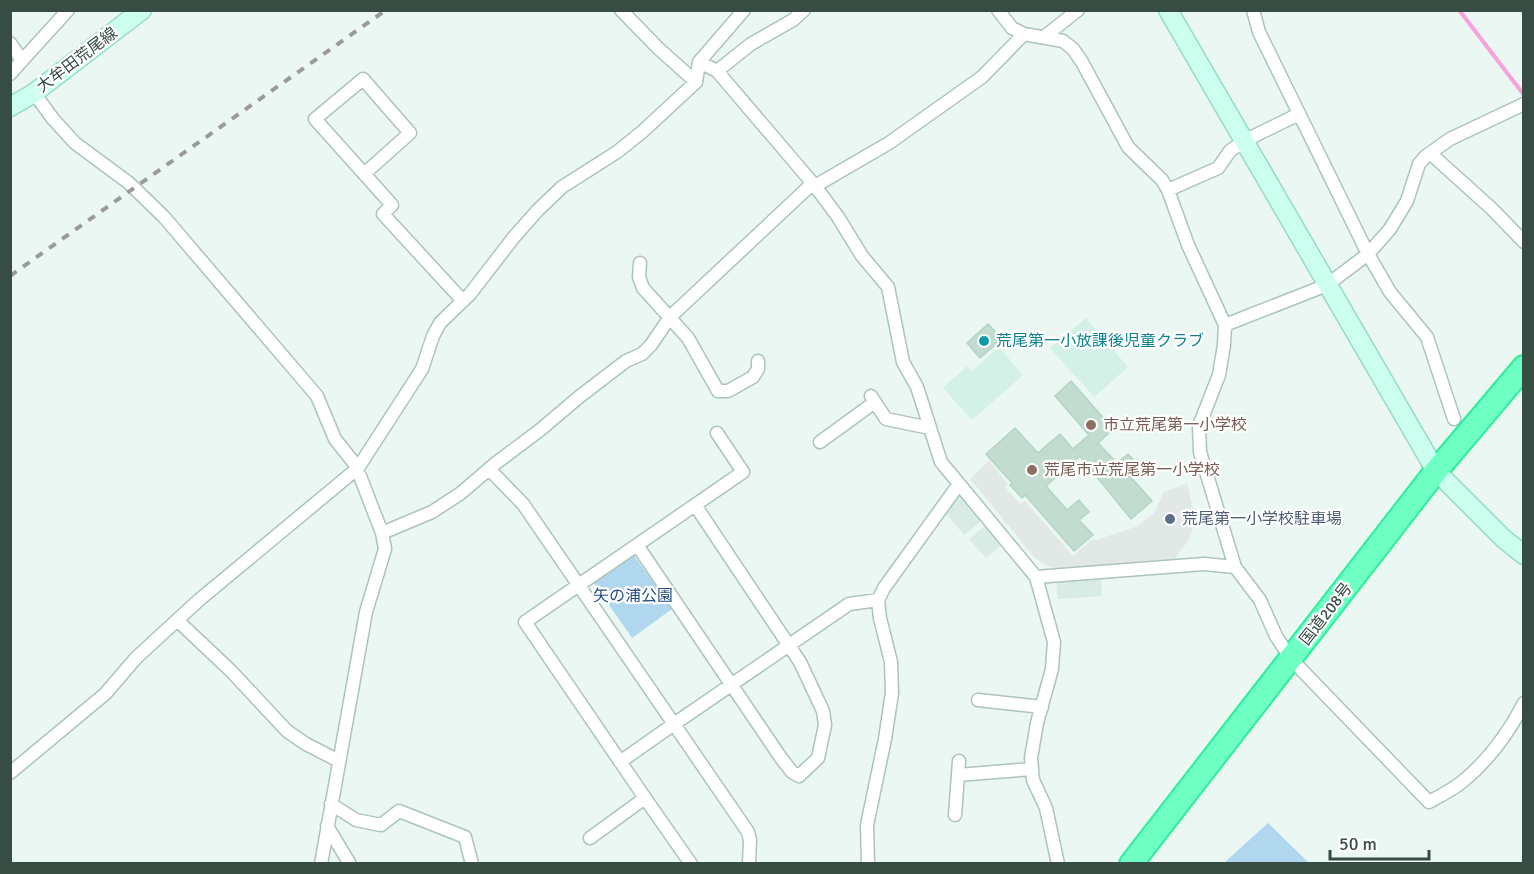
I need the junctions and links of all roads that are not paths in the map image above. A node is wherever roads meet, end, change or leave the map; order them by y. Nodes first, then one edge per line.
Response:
1 (68, 10) edge
2 (142, 10) edge
3 (621, 10) edge
4 (744, 10) edge
5 (804, 10) edge
6 (998, 10) edge
7 (1078, 10) edge
8 (1167, 10) edge
9 (1252, 10) edge
10 (1024, 33) junction
11 (1044, 37) junction
12 (10, 43) edge
13 (22, 60) junction
14 (699, 62) junction
15 (717, 71) junction
16 (10, 74) edge
17 (696, 82) junction
18 (34, 93) junction
19 (1522, 105) edge
20 (10, 107) edge
21 (1299, 114) junction
22 (1244, 141) junction
23 (1430, 153) junction
24 (364, 174) junction
25 (814, 185) junction
26 (1168, 190) junction
27 (1524, 242) edge
28 (1368, 254) junction
29 (640, 263) dead end
30 (1327, 285) junction
31 (463, 301) junction
32 (670, 317) junction
33 (1225, 325) junction
34 (758, 361) dead end
35 (1524, 368) edge
36 (1454, 419) dead end
37 (930, 428) junction
38 (717, 433) dead end
39 (820, 442) dead end
40 (489, 469) junction
41 (1436, 471) junction
42 (359, 472) junction
43 (959, 484) junction
44 (695, 505) junction
45 (382, 533) junction
46 (637, 545) junction
47 (1524, 555) edge
48 (1235, 567) junction
49 (1036, 576) junction
50 (578, 585) junction
51 (878, 600) junction
52 (177, 620) junction
53 (789, 646) junction
54 (1291, 659) junction
55 (732, 685) junction
56 (978, 700) dead end
57 (1524, 703) edge
58 (1042, 707) junction
59 (674, 724) junction
60 (339, 761) junction
61 (959, 761) dead end
62 (620, 762) junction
63 (1032, 769) junction
64 (10, 773) edge
65 (958, 775) junction
66 (645, 798) junction
67 (331, 804) junction
68 (955, 815) dead end
69 (327, 826) junction
70 (590, 838) dead end
71 (321, 864) edge
72 (350, 864) edge
73 (472, 864) edge
74 (691, 864) edge
75 (749, 864) edge
76 (868, 864) edge
77 (1058, 864) edge
78 (1131, 864) edge

1 - 13 street
2 - 18 street, 大牟田荒尾線
3 - 17 street
4 - 14 street
5 - 15 street
6 - 10 street
7 - 11 street
8 - 22 street
9 - 21 street
10 - 11 street
10 - 25 street
11 - 26 street
12 - 13 street
13 - 16 street
14 - 15 street
14 - 17 street
15 - 25 street
17 - 31 street
18 - 20 street, 大牟田荒尾線
18 - 42 street
19 - 23 street
21 - 22 street
21 - 28 street
22 - 26 street
22 - 30 street
23 - 27 street
23 - 28 street
24 - 24 street
24 - 31 street
25 - 32 street
25 - 37 street
26 - 33 street
28 - 30 street
28 - 36 street
29 - 32 street
30 - 33 street
30 - 41 street
31 - 42 street
32 - 34 street
32 - 40 street
33 - 48 street
35 - 41 highway, 国道208号
37 - 39 street
37 - 43 street
38 - 44 street
40 - 45 street
40 - 50 street
41 - 47 street
41 - 54 highway, 国道208号
42 - 45 street
42 - 52 street
43 - 49 street
43 - 51 street
44 - 46 street
44 - 53 street
45 - 60 street
46 - 50 street
46 - 55 street
48 - 49 street
48 - 54 street
49 - 58 street
50 - 59 street
50 - 62 street
51 - 53 street
51 - 76 street
52 - 60 street
52 - 64 street
53 - 55 street
53 - 55 street
54 - 57 street
54 - 78 highway, 国道208号
55 - 59 street
56 - 58 street
58 - 63 street
59 - 62 street
59 - 75 street
60 - 67 street
61 - 65 street
62 - 66 street
63 - 65 street
63 - 77 street
65 - 68 street
66 - 70 street
66 - 74 street
67 - 69 street
67 - 73 street
69 - 71 street
69 - 72 street

